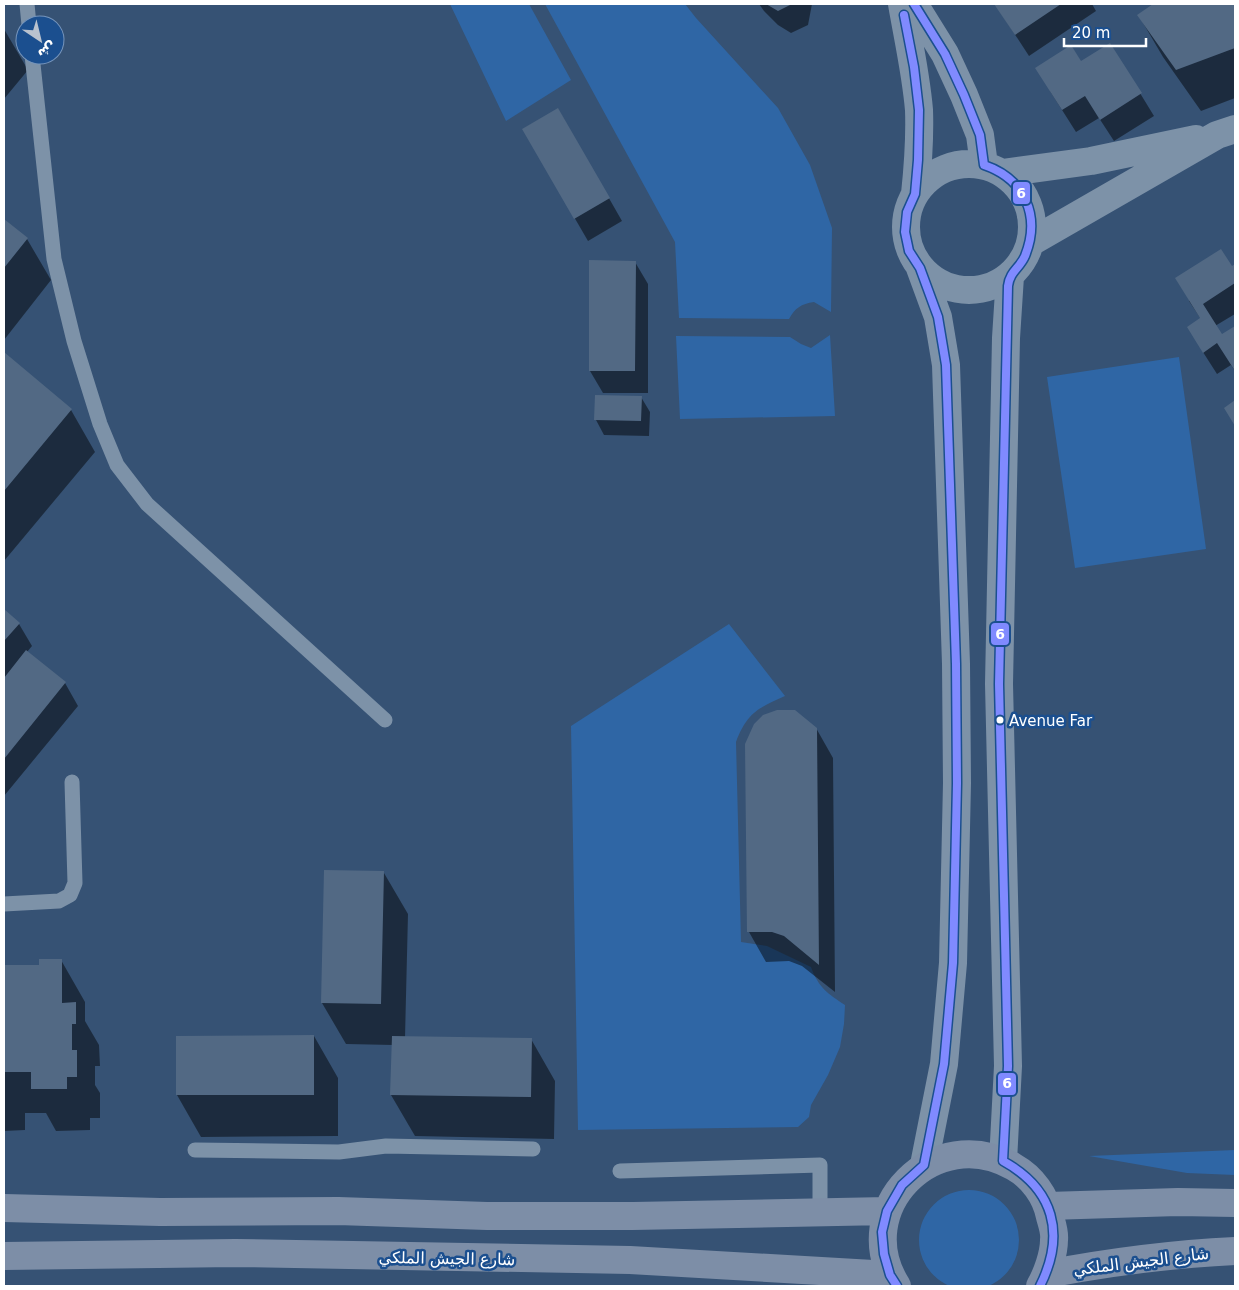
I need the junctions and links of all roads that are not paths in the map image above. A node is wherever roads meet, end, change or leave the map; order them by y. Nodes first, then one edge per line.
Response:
1 (902, 4) edge
2 (914, 4) edge
3 (33, 65) edge
4 (1226, 132) edge
5 (993, 169) junction
6 (914, 194) junction
7 (1031, 242) junction
8 (920, 268) junction
9 (1010, 276) junction
10 (385, 720) dead end
11 (72, 782) dead end
12 (4, 904) edge
13 (533, 1149) dead end
14 (195, 1150) dead end
15 (1003, 1161) junction
16 (924, 1165) junction
17 (620, 1171) dead end
18 (1235, 1203) edge
19 (1048, 1206) junction
20 (4, 1208) edge
21 (887, 1211) junction
22 (820, 1212) junction
23 (1235, 1251) edge
24 (4, 1256) edge
25 (893, 1280) edge
26 (1044, 1280) edge

1 - 6 street
2 - 5 street
3 - 10 lane
4 - 5 street
4 - 7 street
5 - 6 street
5 - 7 street
6 - 8 street
7 - 9 street
8 - 9 street
8 - 16 street
9 - 15 street
11 - 12 lane
13 - 14 lane
15 - 16 main road
15 - 19 main road
16 - 21 main road
17 - 22 lane
18 - 19 main road
19 - 26 main road
20 - 22 main road
21 - 22 main road
21 - 25 main road
23 - 26 main road, شارع الجيش الملكي
24 - 25 main road, شارع الجيش الملكي

